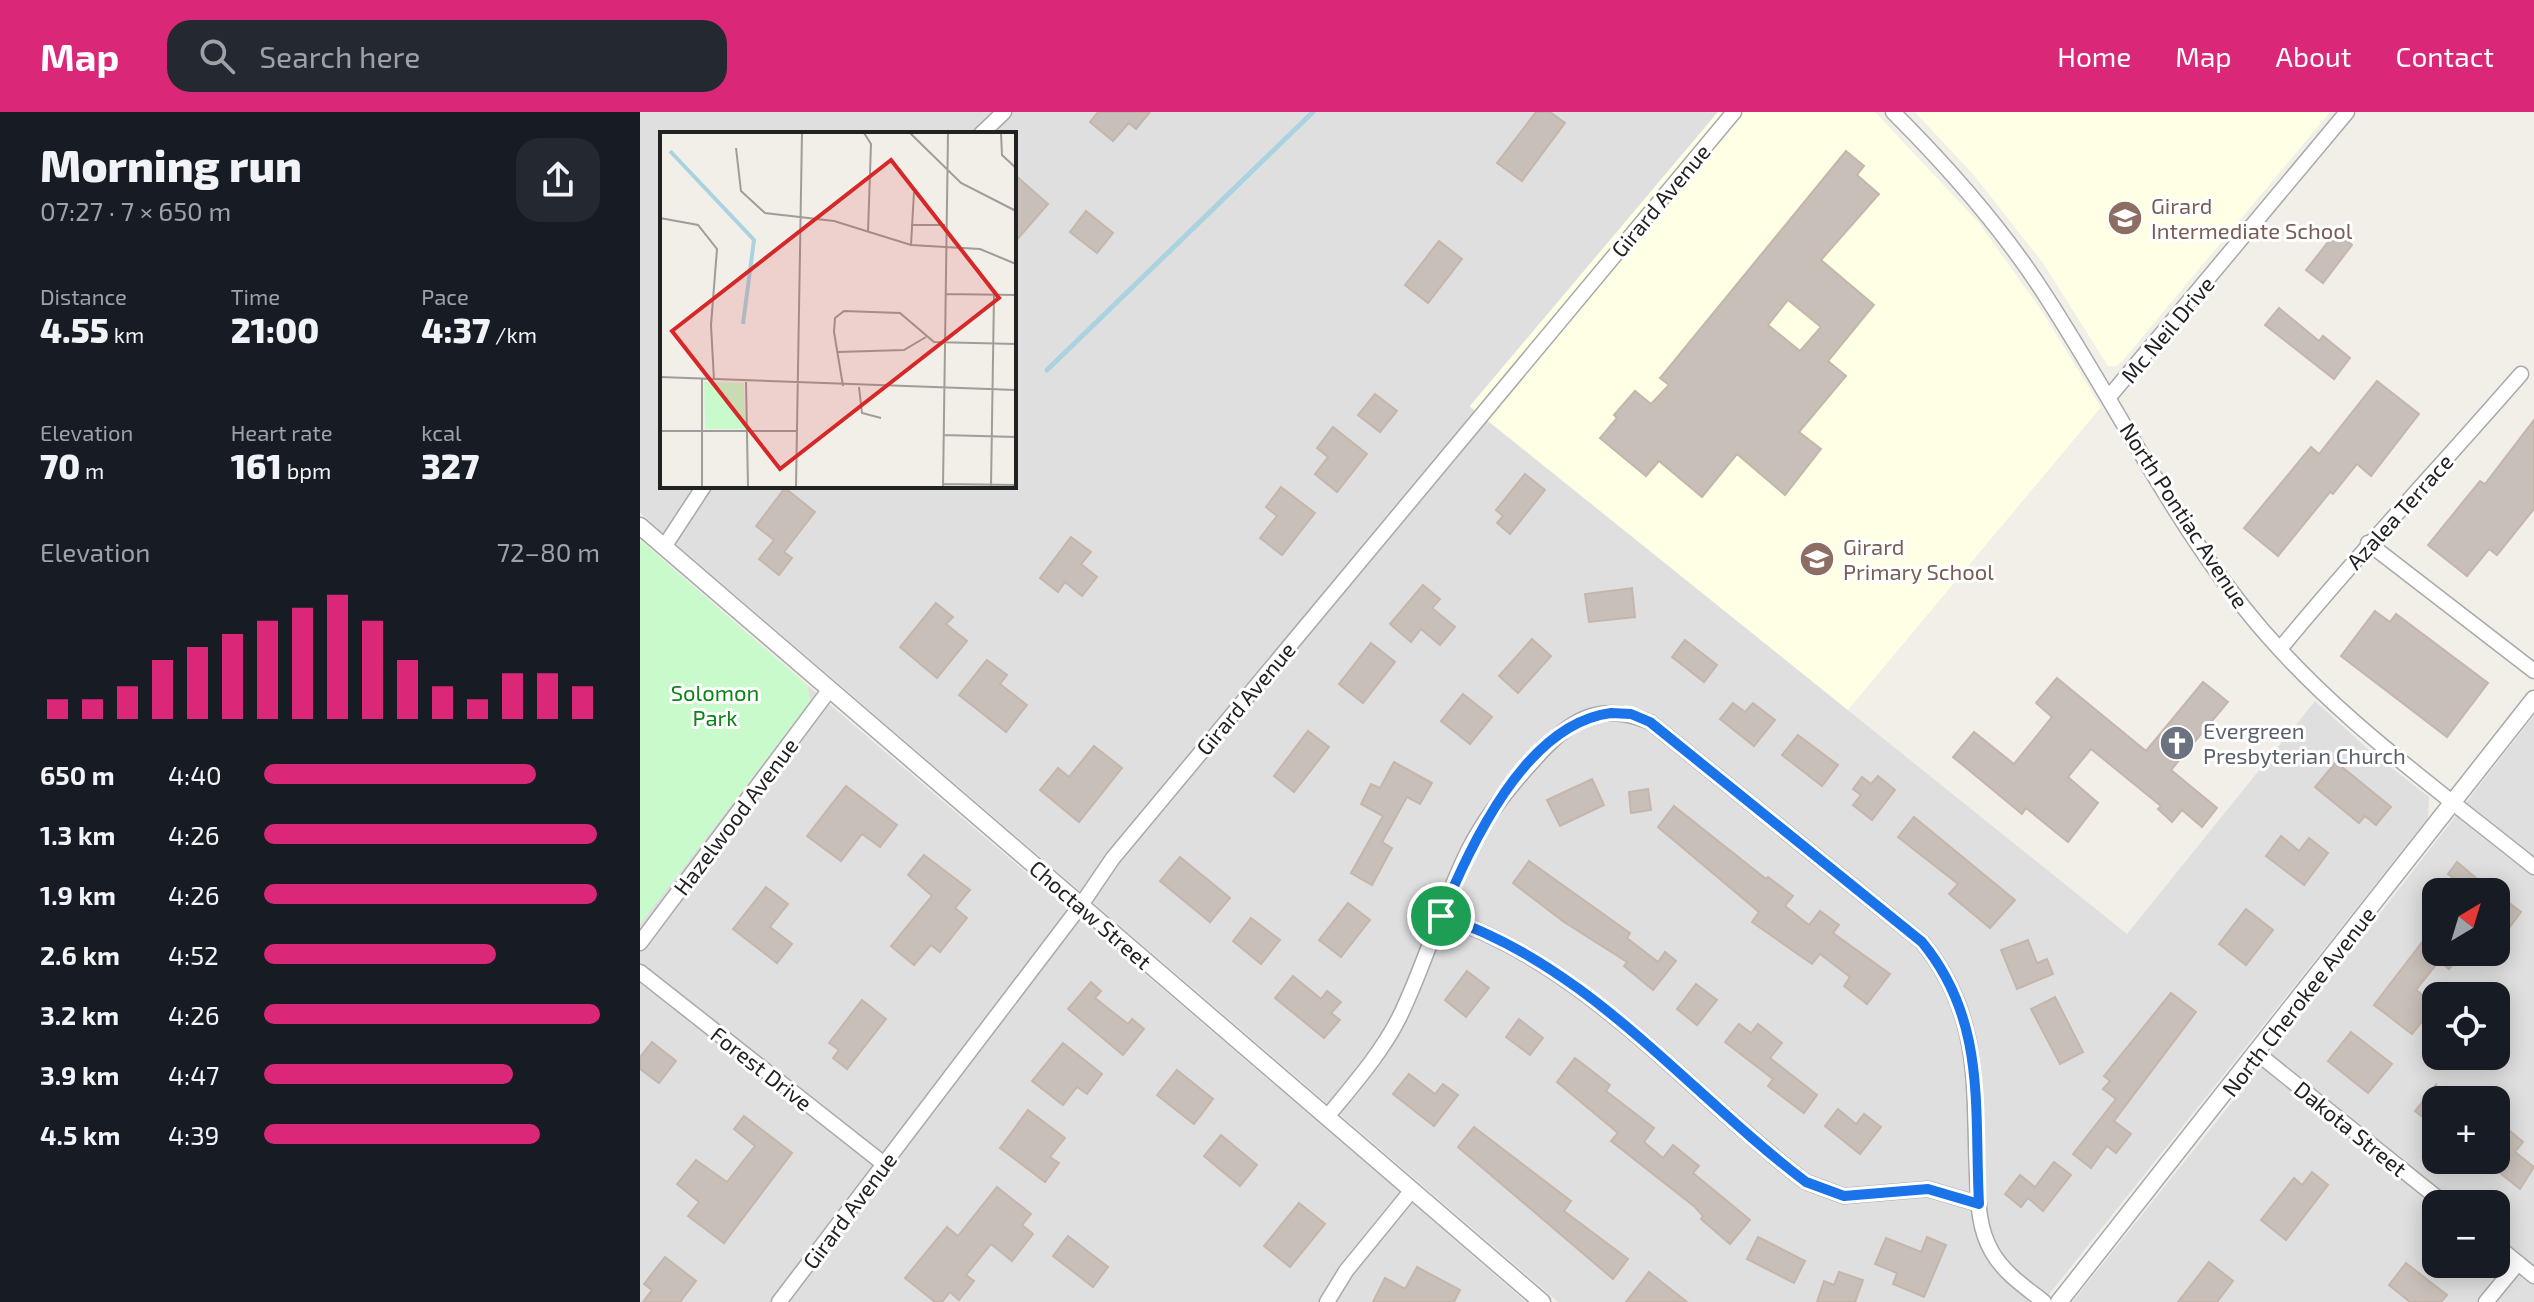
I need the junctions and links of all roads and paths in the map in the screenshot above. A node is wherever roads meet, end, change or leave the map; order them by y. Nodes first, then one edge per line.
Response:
1 (1004, 112) edge
2 (1734, 112) edge
3 (1893, 112) edge
4 (2347, 112) edge
5 (983, 132) edge
6 (2521, 374) dead end
7 (2109, 397) junction
8 (703, 488) edge
9 (640, 526) edge
10 (2368, 543) junction
11 (664, 547) junction
12 (2280, 649) junction
13 (2534, 671) edge
14 (830, 689) junction
15 (2534, 699) edge
16 (2454, 803) junction
17 (2534, 867) edge
18 (1081, 905) junction
19 (1441, 916) junction
20 (640, 943) edge
21 (640, 972) edge
22 (2257, 1053) junction
23 (1327, 1117) junction
24 (884, 1164) junction
25 (1412, 1190) junction
26 (2428, 1190) edge
27 (1979, 1204) junction
28 (2510, 1256) edge
29 (2518, 1263) junction
30 (2534, 1276) edge
31 (779, 1302) edge
32 (1327, 1302) edge
33 (1542, 1302) edge
34 (2044, 1302) edge
35 (2059, 1302) edge
36 (2486, 1302) edge

1 - 5 street
2 - 18 street, Girard Avenue
3 - 7 street, North Pontiac Avenue
4 - 7 street, Mc Neil Drive
6 - 10 street, Azalea Terrace
7 - 12 street, North Pontiac Avenue
8 - 11 street
9 - 11 street, Choctaw Street
10 - 12 street, Azalea Terrace
10 - 13 street
11 - 14 street, Choctaw Street
12 - 16 street, North Pontiac Avenue
14 - 18 street, Choctaw Street
14 - 20 street, Hazelwood Avenue
15 - 16 street, North Cherokee Avenue
16 - 17 street, North Pontiac Avenue
16 - 22 street, North Cherokee Avenue
18 - 23 street, Choctaw Street
18 - 24 street, Girard Avenue
19 - 23 street
19 - 27 street
19 - 27 street
21 - 24 street, Forest Drive
22 - 26 street, Dakota Street
22 - 35 street, North Cherokee Avenue
23 - 25 street, Choctaw Street
24 - 31 street, Girard Avenue
25 - 32 street
25 - 33 street, Choctaw Street
27 - 34 street
28 - 29 street
29 - 30 street
29 - 36 street

